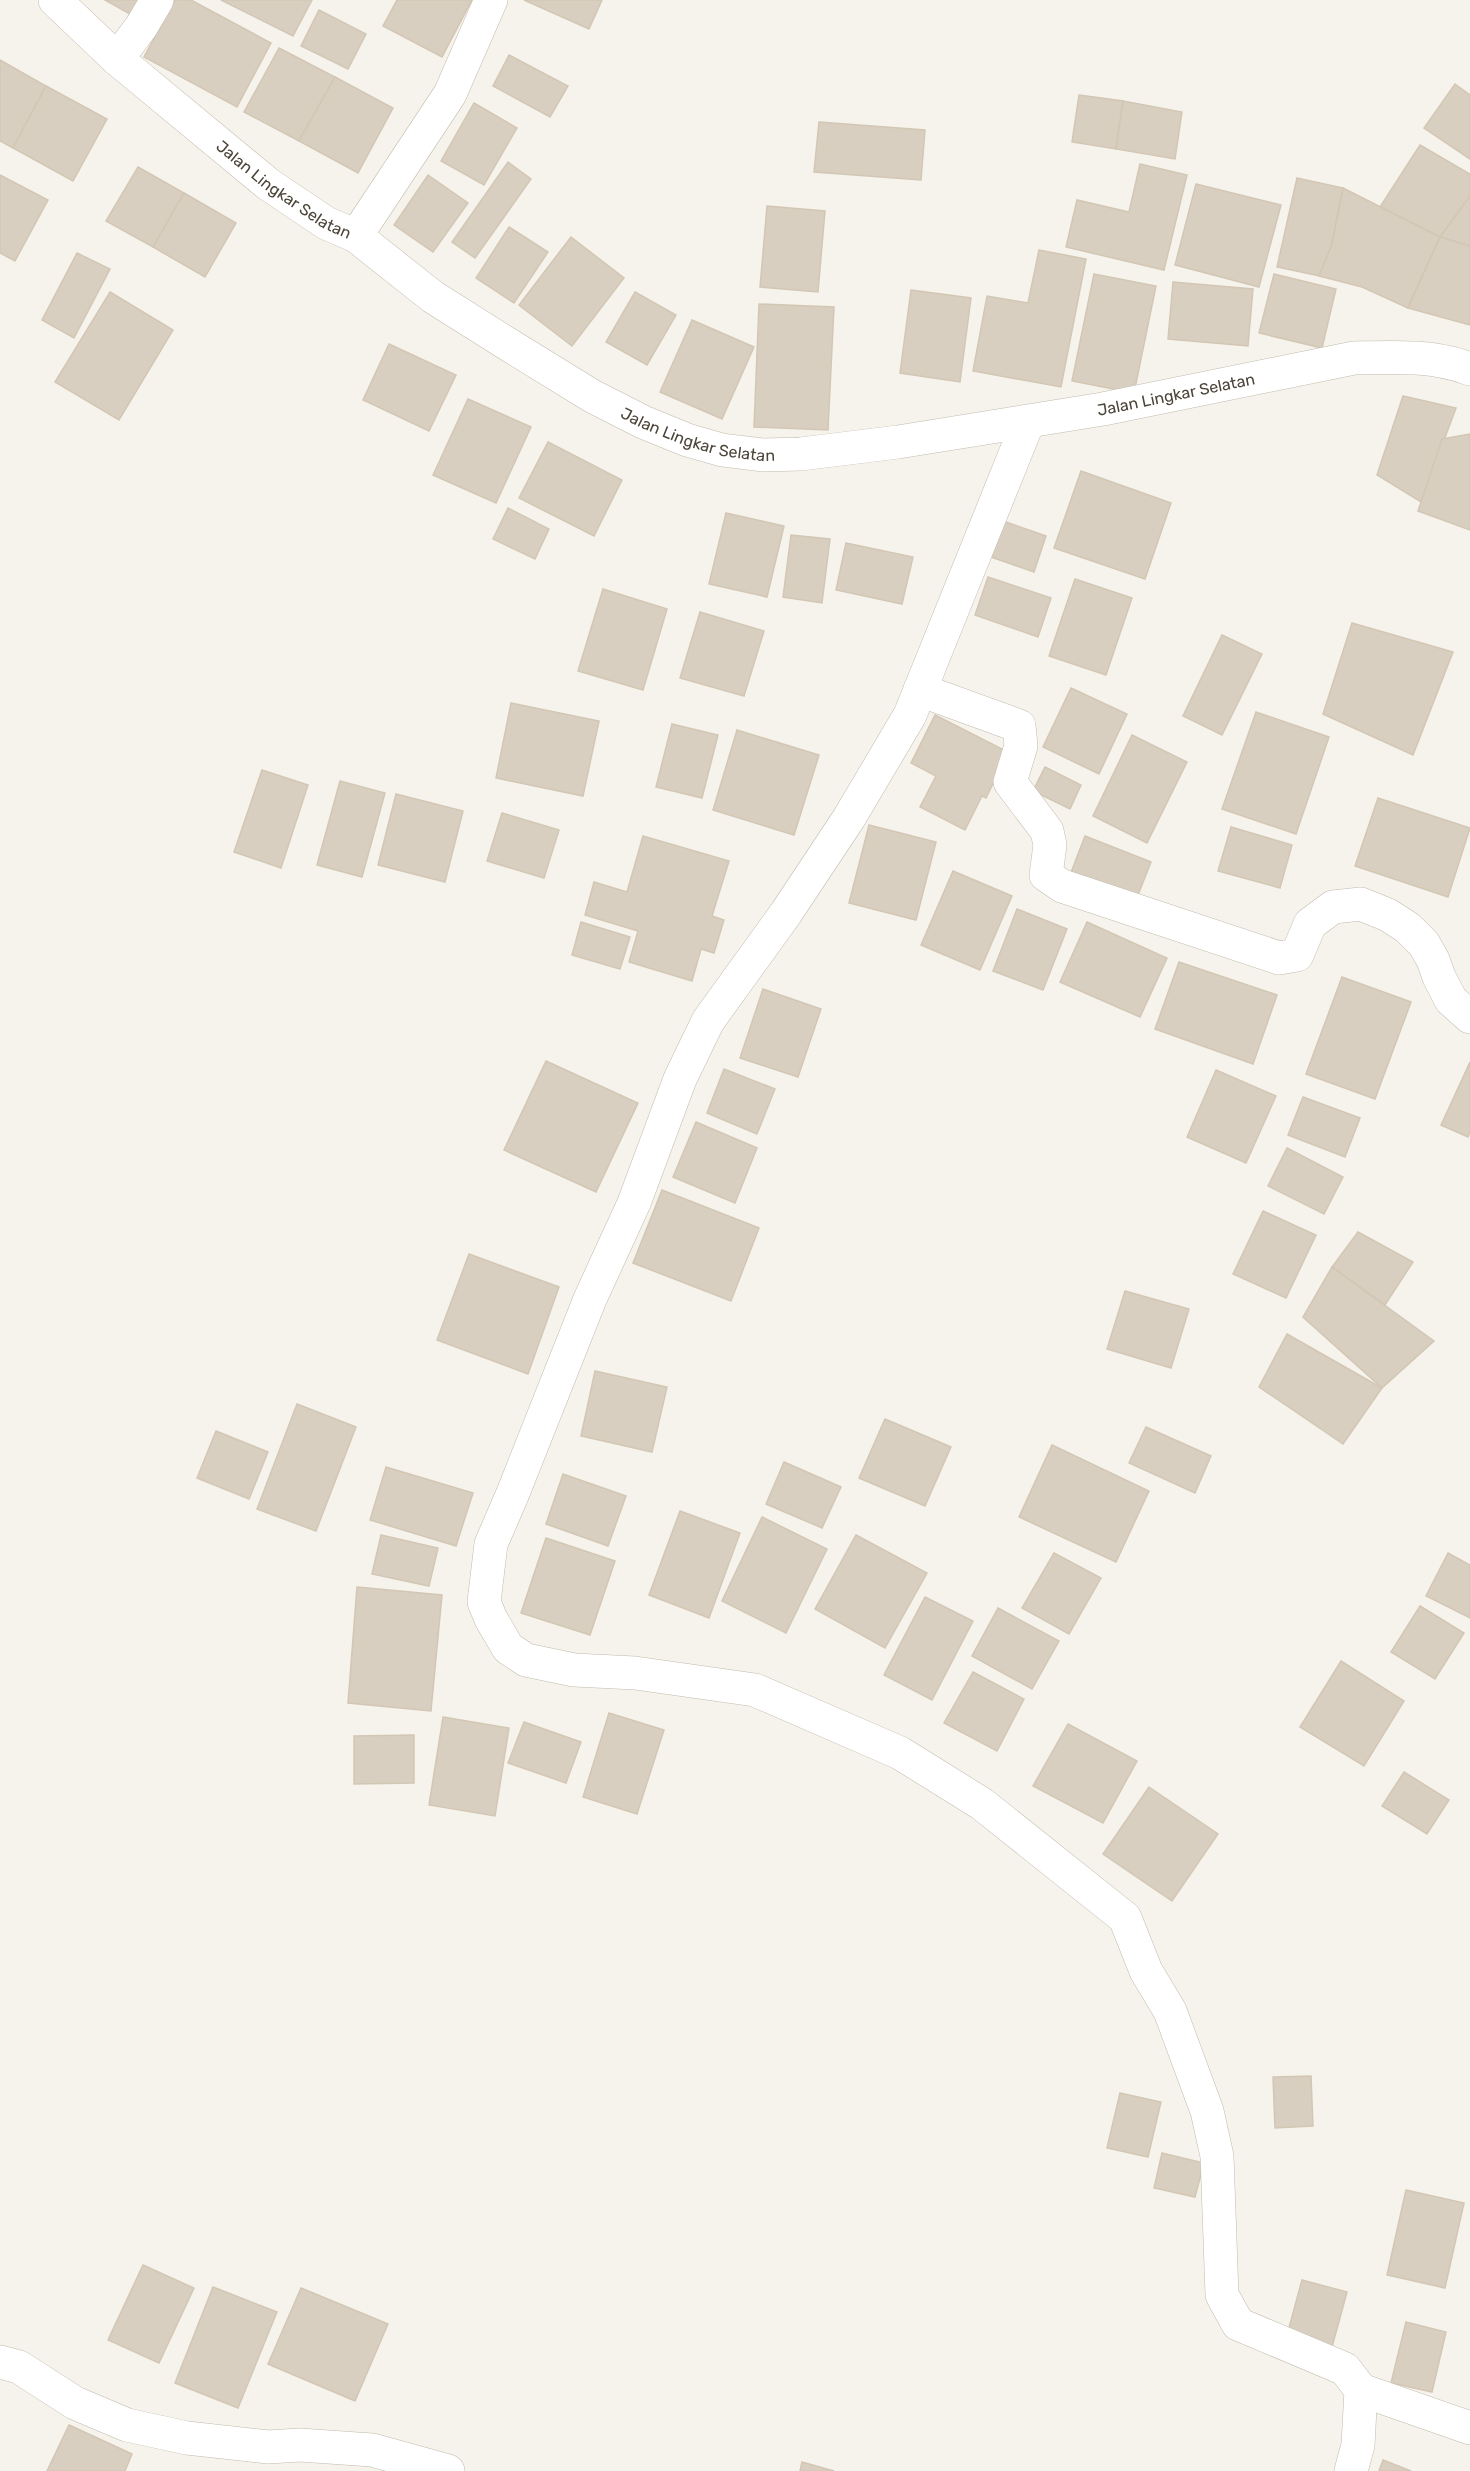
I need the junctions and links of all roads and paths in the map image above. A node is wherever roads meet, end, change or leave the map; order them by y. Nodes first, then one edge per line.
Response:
1 (56, 0) edge
2 (157, 0) edge
3 (491, 0) edge
4 (117, 59) junction
5 (356, 236) junction
6 (1470, 369) edge
7 (1028, 422) junction
8 (920, 690) junction
9 (1470, 1017) edge
10 (0, 2362) edge
11 (1361, 2390) junction
12 (1470, 2428) edge
13 (448, 2471) edge
14 (1352, 2471) edge

1 - 4 street, Jalan Lingkar Selatan
2 - 4 street
3 - 5 street
4 - 5 street, Jalan Lingkar Selatan
5 - 7 street, Jalan Lingkar Selatan
6 - 7 street, Jalan Lingkar Selatan
7 - 8 street
8 - 9 street
8 - 11 street
10 - 13 street
11 - 12 street
11 - 14 street

